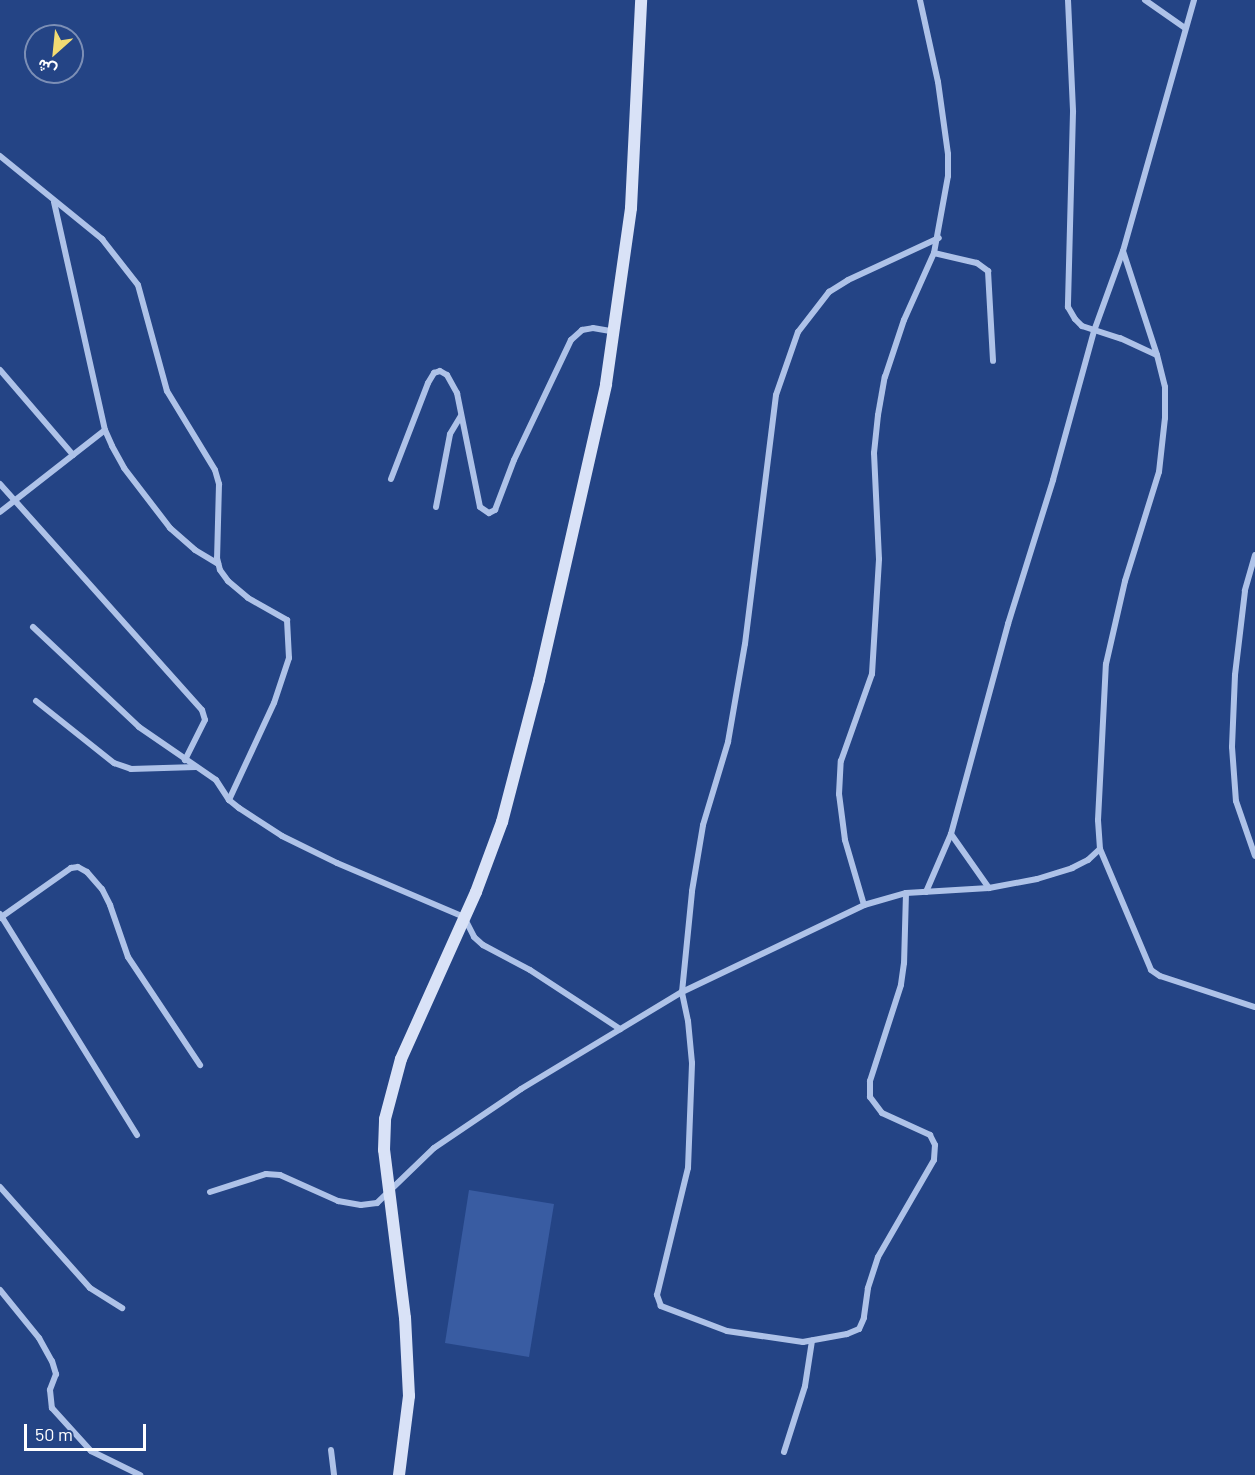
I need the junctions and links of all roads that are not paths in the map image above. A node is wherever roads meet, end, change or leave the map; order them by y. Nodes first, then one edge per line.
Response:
1 (641, 0) edge
2 (920, 0) edge
3 (1068, 0) edge
4 (1145, 0) edge
5 (1194, 0) edge
6 (1185, 28) junction
7 (0, 156) edge
8 (54, 202) junction
9 (939, 238) junction
10 (1123, 251) junction
11 (934, 254) junction
12 (1094, 331) junction
13 (616, 332) junction
14 (1157, 355) junction
15 (993, 361) dead end
16 (0, 370) edge
17 (461, 416) junction
18 (105, 430) junction
19 (73, 455) junction
20 (391, 479) dead end
21 (0, 484) edge
22 (14, 500) junction
23 (436, 507) dead end
24 (0, 512) edge
25 (1255, 555) edge
26 (218, 564) junction
27 (33, 627) dead end
28 (36, 701) dead end
29 (185, 760) junction
30 (197, 767) junction
31 (229, 800) junction
32 (951, 834) junction
33 (1100, 849) junction
34 (1255, 856) edge
35 (989, 888) junction
36 (926, 892) junction
37 (906, 893) junction
38 (864, 905) junction
39 (1, 916) edge
40 (464, 917) junction
41 (682, 992) junction
42 (1255, 1007) edge
43 (620, 1029) junction
44 (200, 1065) dead end
45 (137, 1135) dead end
46 (0, 1187) edge
47 (210, 1192) dead end
48 (389, 1193) junction
49 (0, 1290) edge
50 (122, 1308) dead end
51 (812, 1341) junction
52 (331, 1450) dead end
53 (784, 1452) dead end
54 (140, 1475) edge
55 (334, 1475) edge
56 (399, 1475) edge

1 - 13 street
2 - 9 street
3 - 12 street
4 - 6 street
5 - 6 street
6 - 10 street
7 - 8 street
8 - 18 street
8 - 26 street
9 - 11 street
9 - 41 street
10 - 12 street
10 - 14 street
11 - 15 street
11 - 38 street
12 - 14 street
12 - 32 street
13 - 17 street
13 - 40 street
14 - 33 street
16 - 19 street
17 - 20 street
17 - 23 street
18 - 19 street
18 - 26 street
19 - 22 street
21 - 22 street
22 - 24 street
22 - 29 street
25 - 34 street
26 - 31 street
27 - 29 street
28 - 30 street
29 - 30 street
30 - 31 street
31 - 40 street
32 - 35 street
32 - 36 street
33 - 35 street
33 - 42 street
35 - 36 street
36 - 37 street
37 - 38 street
37 - 51 street
38 - 41 street
39 - 44 street
39 - 45 street
40 - 43 street
40 - 48 street
41 - 43 street
41 - 51 street
43 - 48 street
46 - 50 street
47 - 48 street
48 - 56 street
49 - 54 street
51 - 53 street
52 - 55 street

